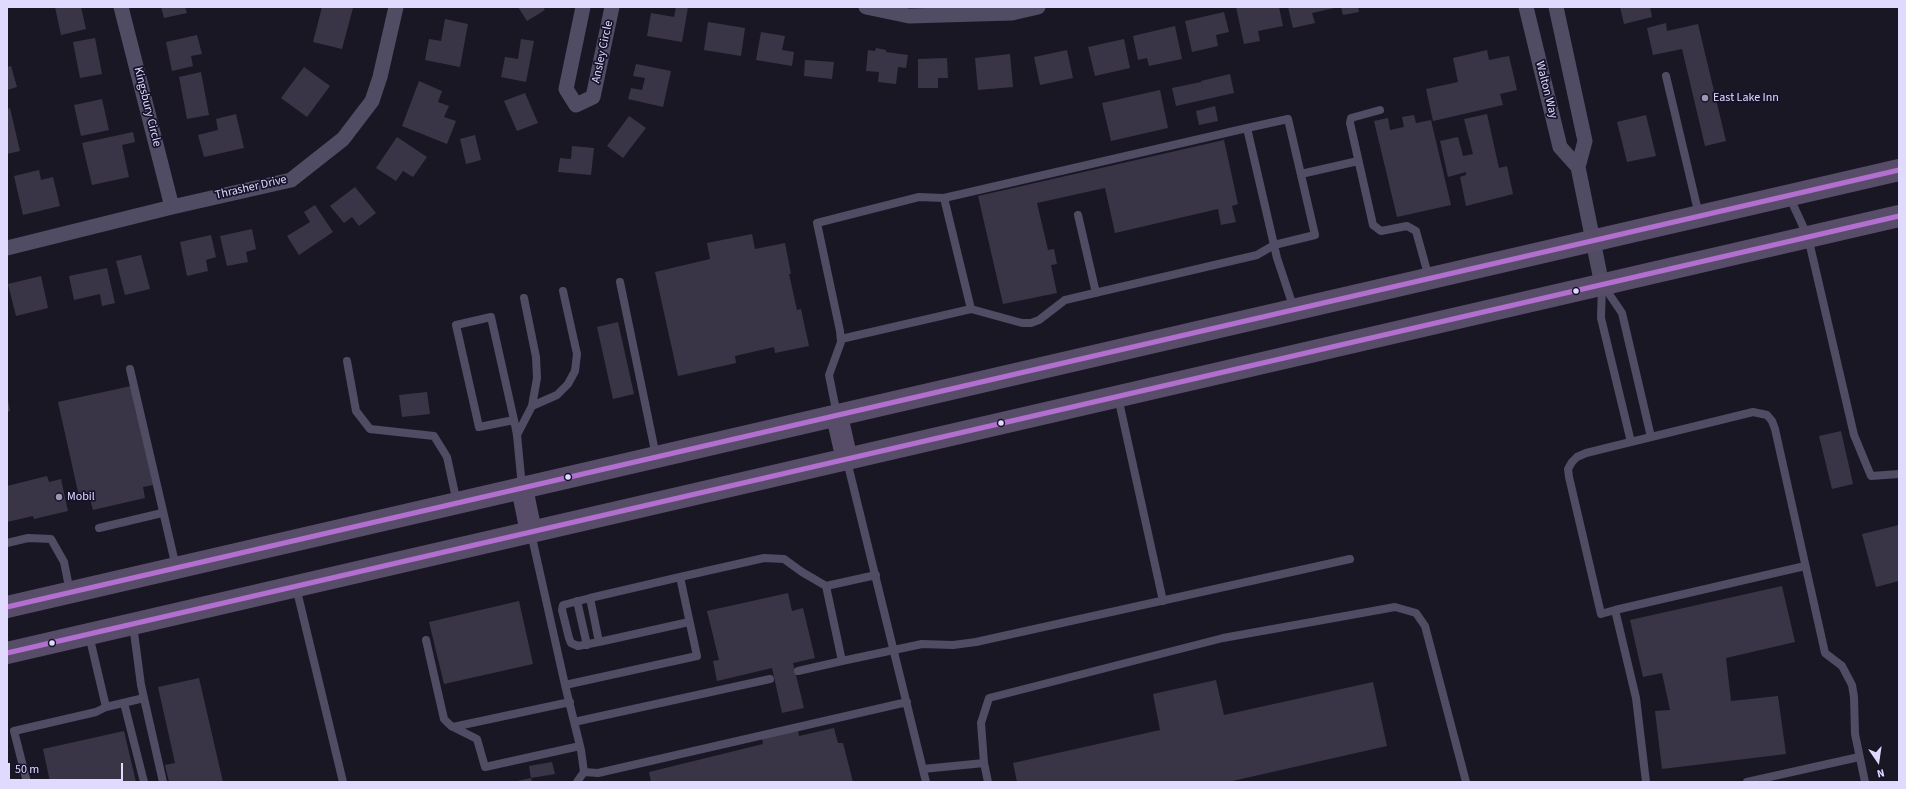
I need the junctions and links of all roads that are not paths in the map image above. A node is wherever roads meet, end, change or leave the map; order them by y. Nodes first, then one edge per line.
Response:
1 (121, 7) edge
2 (396, 7) edge
3 (583, 7) edge
4 (612, 7) edge
5 (866, 7) edge
6 (1038, 7) edge
7 (1526, 7) edge
8 (1556, 7) edge
9 (1666, 76) dead end
10 (1380, 110) dead end
11 (1247, 128) junction
12 (1358, 161) junction
13 (1578, 167) junction
14 (1899, 170) edge
15 (1301, 174) junction
16 (1788, 195) junction
17 (944, 198) junction
18 (172, 206) junction
19 (1078, 215) dead end
20 (1699, 216) junction
21 (1899, 216) edge
22 (1808, 237) junction
23 (1594, 240) junction
24 (1274, 245) junction
25 (7, 248) edge
26 (1429, 279) junction
27 (620, 282) dead end
28 (1602, 285) junction
29 (563, 292) dead end
30 (1096, 293) junction
31 (524, 298) dead end
32 (971, 309) junction
33 (1294, 310) junction
34 (840, 339) junction
35 (347, 361) dead end
36 (130, 370) dead end
37 (1118, 397) junction
38 (532, 406) junction
39 (837, 416) junction
40 (514, 420) junction
41 (518, 435) junction
42 (1651, 437) junction
43 (1630, 442) junction
44 (656, 457) junction
45 (847, 460) junction
46 (1899, 474) edge
47 (522, 488) junction
48 (457, 503) junction
49 (162, 512) junction
50 (99, 528) dead end
51 (531, 532) junction
52 (7, 543) edge
53 (1350, 559) dead end
54 (1805, 566) junction
55 (176, 568) junction
56 (876, 575) junction
57 (680, 578) junction
58 (296, 586) junction
59 (826, 586) junction
60 (70, 593) junction
61 (590, 598) junction
62 (577, 601) junction
63 (1163, 601) junction
64 (7, 607) edge
65 (1615, 610) junction
66 (689, 622) junction
67 (133, 624) junction
68 (89, 634) junction
69 (426, 640) dead end
70 (599, 642) junction
71 (588, 645) junction
72 (894, 651) junction
73 (7, 653) edge
74 (842, 662) junction
75 (798, 671) dead end
76 (770, 679) dead end
77 (565, 685) junction
78 (144, 698) junction
79 (570, 702) junction
80 (906, 702) junction
81 (124, 703) junction
82 (106, 707) junction
83 (574, 722) junction
84 (453, 727) junction
85 (580, 746) junction
86 (1859, 757) junction
87 (984, 763) junction
88 (923, 769) junction
89 (584, 772) junction
90 (27, 782) edge
91 (144, 782) edge
92 (163, 782) edge
93 (343, 782) edge
94 (577, 782) edge
95 (926, 782) edge
96 (988, 782) edge
97 (1466, 782) edge
98 (1646, 782) edge
99 (1747, 782) edge
100 (1865, 782) edge

1 - 18 street, Kingsbury Circle
2 - 18 street, Thrasher Drive
3 - 4 street, Ansley Circle
5 - 6 street
7 - 13 street, Walton Way
8 - 13 street, Walton Way
9 - 20 lane
10 - 12 lane
11 - 15 lane
11 - 17 lane
11 - 24 lane
12 - 15 lane
12 - 26 lane
13 - 23 street, Walton Way
14 - 16 main road
15 - 24 lane
16 - 20 main road
16 - 22 lane
17 - 32 lane
17 - 34 lane
18 - 25 street, Thrasher Drive
19 - 30 lane
20 - 23 main road
21 - 22 main road
22 - 28 main road
22 - 46 lane
23 - 26 main road
23 - 28 street, Walton Way
24 - 30 lane
24 - 33 lane
26 - 33 main road
27 - 44 lane
28 - 37 main road
28 - 42 lane
28 - 43 lane
29 - 38 lane
30 - 32 lane
31 - 38 lane
32 - 34 lane
33 - 39 main road
34 - 39 lane
35 - 48 lane
36 - 49 lane
37 - 45 main road
37 - 63 lane
38 - 41 lane
39 - 44 main road
39 - 45 main road
40 - 40 lane
40 - 41 lane
41 - 47 lane
42 - 43 lane
42 - 54 lane
43 - 65 lane
44 - 47 main road
45 - 51 main road
45 - 56 lane
47 - 48 main road
47 - 51 main road
48 - 55 main road
49 - 50 lane
49 - 55 lane
51 - 58 main road
51 - 77 lane
52 - 60 lane
53 - 63 lane
54 - 65 lane
54 - 86 lane
55 - 60 main road
56 - 59 lane
56 - 72 lane
57 - 59 lane
57 - 61 lane
57 - 66 lane
58 - 67 main road
58 - 93 lane
59 - 74 lane
60 - 64 main road
61 - 62 lane
61 - 70 lane
62 - 71 lane
62 - 71 lane
63 - 72 lane
65 - 98 lane
66 - 70 lane
66 - 77 lane
67 - 68 main road
67 - 78 lane
68 - 73 main road
68 - 82 lane
69 - 84 lane
70 - 71 lane
72 - 74 lane
72 - 80 lane
74 - 75 lane
76 - 83 lane
77 - 79 lane
78 - 81 lane
78 - 92 lane
79 - 83 lane
79 - 84 lane
80 - 88 lane
80 - 89 lane
81 - 82 lane
81 - 91 lane
82 - 90 lane
83 - 85 lane
84 - 85 lane
85 - 89 lane
86 - 99 lane
86 - 100 lane
87 - 88 lane
87 - 96 lane
87 - 97 lane
88 - 95 lane
89 - 94 lane

